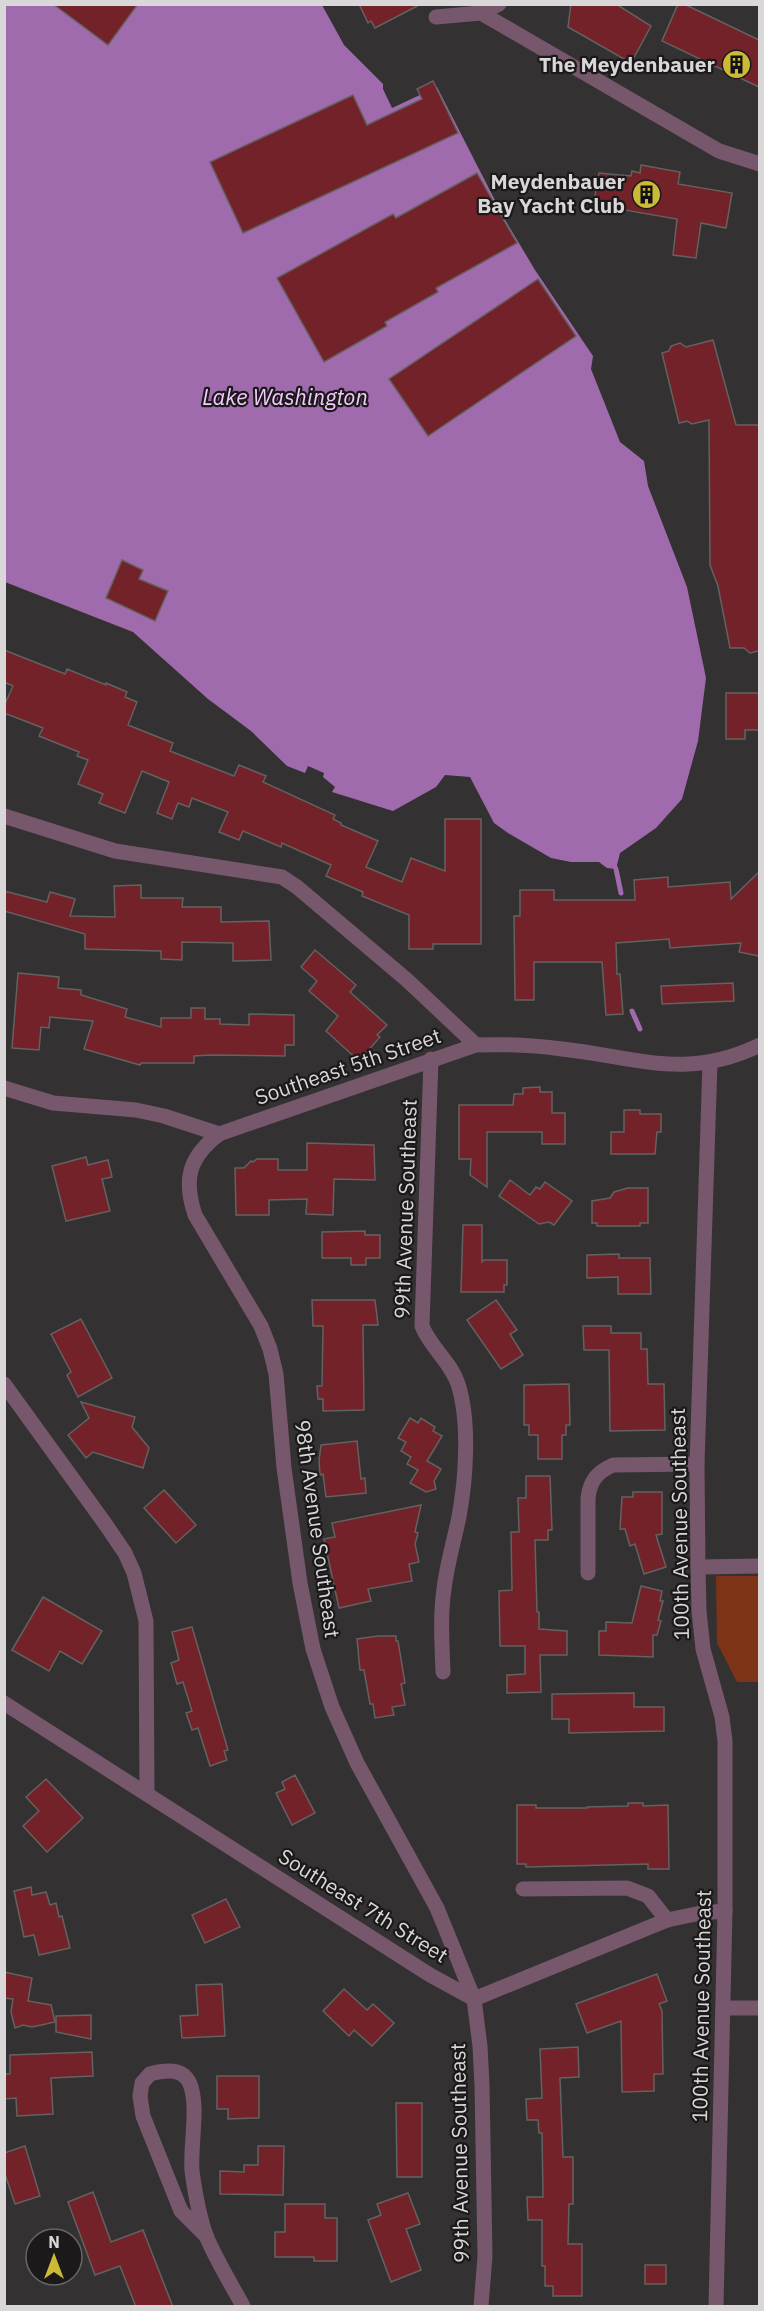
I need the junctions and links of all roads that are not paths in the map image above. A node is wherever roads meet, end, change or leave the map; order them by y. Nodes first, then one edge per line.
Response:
1 (499, 4) edge
2 (481, 13) junction
3 (436, 17) dead end
4 (759, 164) edge
5 (4, 816) edge
6 (476, 1045) junction
7 (759, 1045) edge
8 (431, 1059) junction
9 (710, 1062) junction
10 (4, 1088) edge
11 (219, 1134) junction
12 (4, 1384) edge
13 (697, 1464) junction
14 (759, 1566) edge
15 (698, 1567) junction
16 (588, 1573) dead end
17 (443, 1671) dead end
18 (4, 1703) edge
19 (147, 1794) junction
20 (522, 1889) dead end
21 (725, 1911) junction
22 (667, 1920) junction
23 (474, 1999) junction
24 (723, 2008) junction
25 (759, 2008) edge
26 (207, 2237) junction
27 (243, 2307) edge
28 (480, 2307) edge
29 (716, 2307) edge

1 - 2 street
2 - 3 street
2 - 4 street
5 - 6 street
6 - 8 street, Southeast 5th Street
6 - 9 street, Southeast 5th Street
7 - 9 street, Southeast 5th Street
8 - 11 street, Southeast 5th Street
8 - 17 street, 99th Avenue Southeast
9 - 13 street, 100th Avenue Southeast
10 - 11 street
11 - 23 street, 98th Avenue Southeast
12 - 19 street
13 - 15 street, 100th Avenue Southeast
13 - 16 street
14 - 15 street
15 - 21 street, 100th Avenue Southeast
18 - 19 street, Southeast 7th Street
19 - 23 street, Southeast 7th Street
20 - 22 street
21 - 22 street
21 - 24 street, 100th Avenue Southeast
22 - 23 street
23 - 28 street, 99th Avenue Southeast
24 - 25 street
24 - 29 street, 100th Avenue Southeast
26 - 26 street
26 - 27 street

